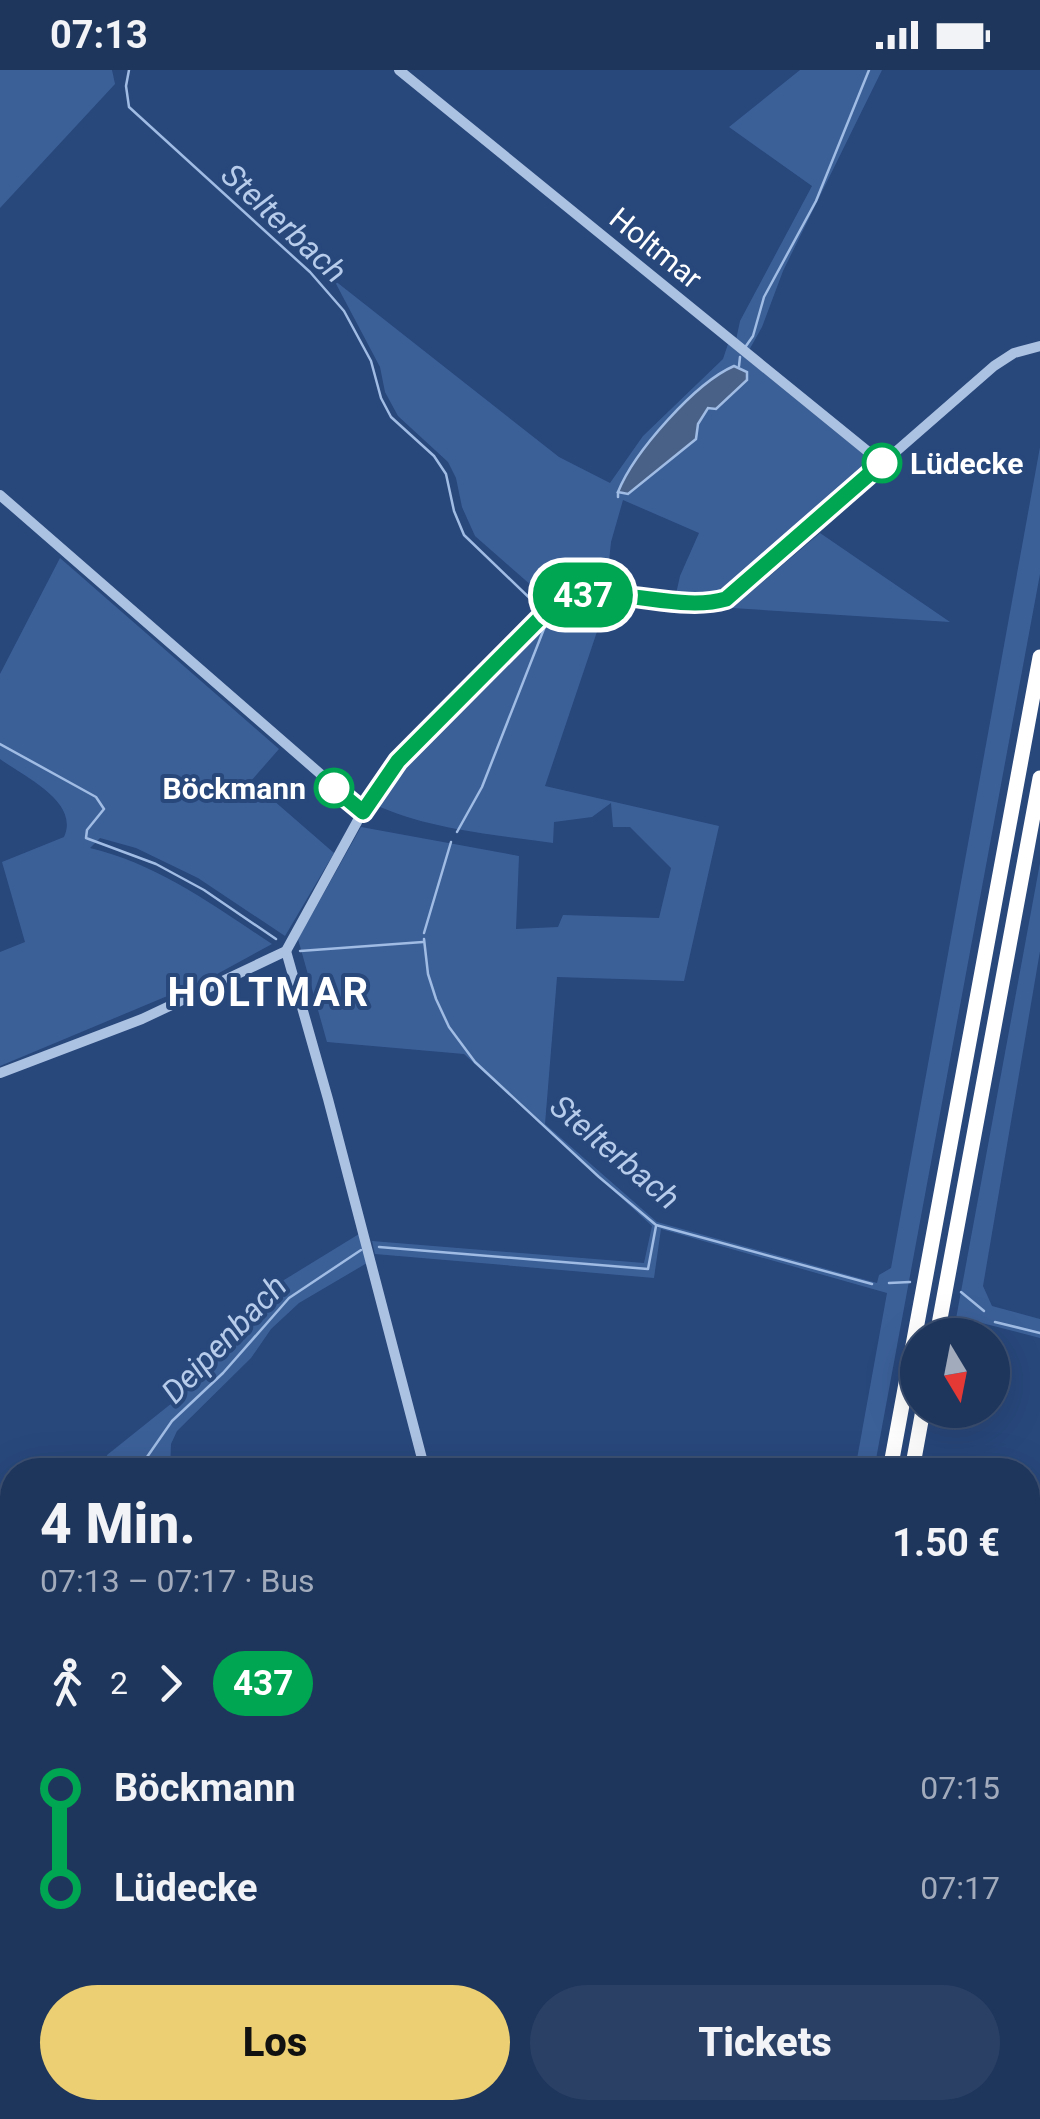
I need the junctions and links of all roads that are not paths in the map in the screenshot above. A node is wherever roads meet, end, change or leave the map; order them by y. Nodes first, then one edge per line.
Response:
1 (399, 70) edge
2 (1040, 346) edge
3 (882, 463) junction
4 (0, 495) edge
5 (1040, 657) edge
6 (1040, 778) edge
7 (363, 812) junction
8 (286, 951) junction
9 (0, 1073) edge
10 (940, 1318) edge
11 (920, 1428) edge
12 (422, 1458) edge
13 (892, 1458) edge
14 (914, 1458) edge

1 - 3 street, Holtmar
2 - 3 street
3 - 7 street
4 - 7 street
5 - 13 highway
6 - 10 highway
7 - 8 street
8 - 9 street
8 - 12 street
11 - 14 highway

